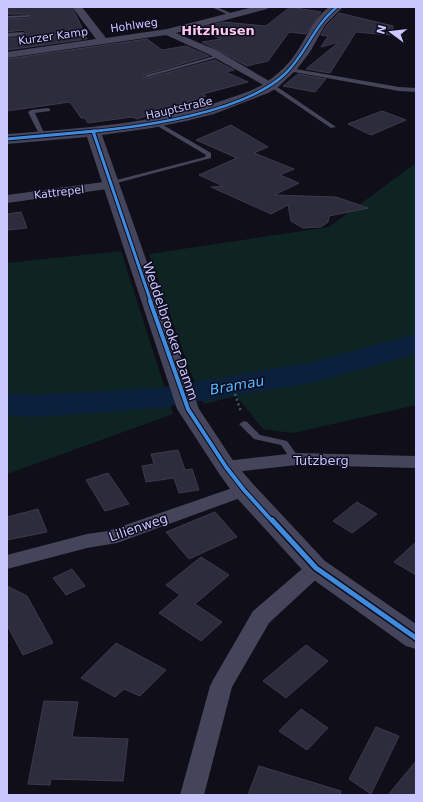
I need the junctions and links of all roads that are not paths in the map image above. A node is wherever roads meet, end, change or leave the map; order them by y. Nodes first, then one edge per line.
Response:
1 (76, 7) edge
2 (213, 7) edge
3 (264, 7) edge
4 (336, 7) edge
5 (233, 15) junction
6 (27, 16) dead end
7 (7, 17) edge
8 (167, 32) junction
9 (23, 34) dead end
10 (7, 35) edge
11 (103, 41) junction
12 (7, 55) edge
13 (220, 56) junction
14 (290, 70) junction
15 (146, 76) dead end
16 (271, 85) junction
17 (416, 90) edge
18 (48, 110) dead end
19 (156, 123) junction
20 (333, 127) dead end
21 (93, 131) junction
22 (42, 135) junction
23 (7, 138) edge
24 (111, 184) junction
25 (7, 199) edge
26 (244, 424) road end
27 (295, 459) junction
28 (416, 462) edge
29 (226, 467) junction
30 (244, 490) junction
31 (7, 562) edge
32 (316, 568) junction
33 (416, 638) edge
34 (192, 795) edge

1 - 11 street, Hohlweg
2 - 5 lane
3 - 5 street
4 - 14 street, Hauptstraße
5 - 8 street
6 - 7 lane
8 - 11 street, Hohlweg
8 - 13 street, Hohlweg
9 - 10 lane
11 - 12 street, Kurzer Kamp
13 - 15 lane
13 - 16 street, Hohlweg
14 - 16 street, Hauptstraße
14 - 17 lane
16 - 19 street, Hauptstraße
16 - 20 lane
18 - 22 lane
19 - 21 street, Hauptstraße
19 - 24 lane
21 - 22 street, Hauptstraße
21 - 24 street, Weddelbrooker Damm
22 - 23 street, Hauptstraße
24 - 25 street, Kattrepel
24 - 29 street, Weddelbrooker Damm
26 - 27 lane
27 - 28 street, Tutzberg
27 - 29 street, Tutzberg
29 - 30 street, Weddelbrooker Damm
30 - 31 street, Lilienweg
30 - 32 street, Weddelbrooker Damm
32 - 33 street, Weddelbrooker Damm
32 - 34 street

